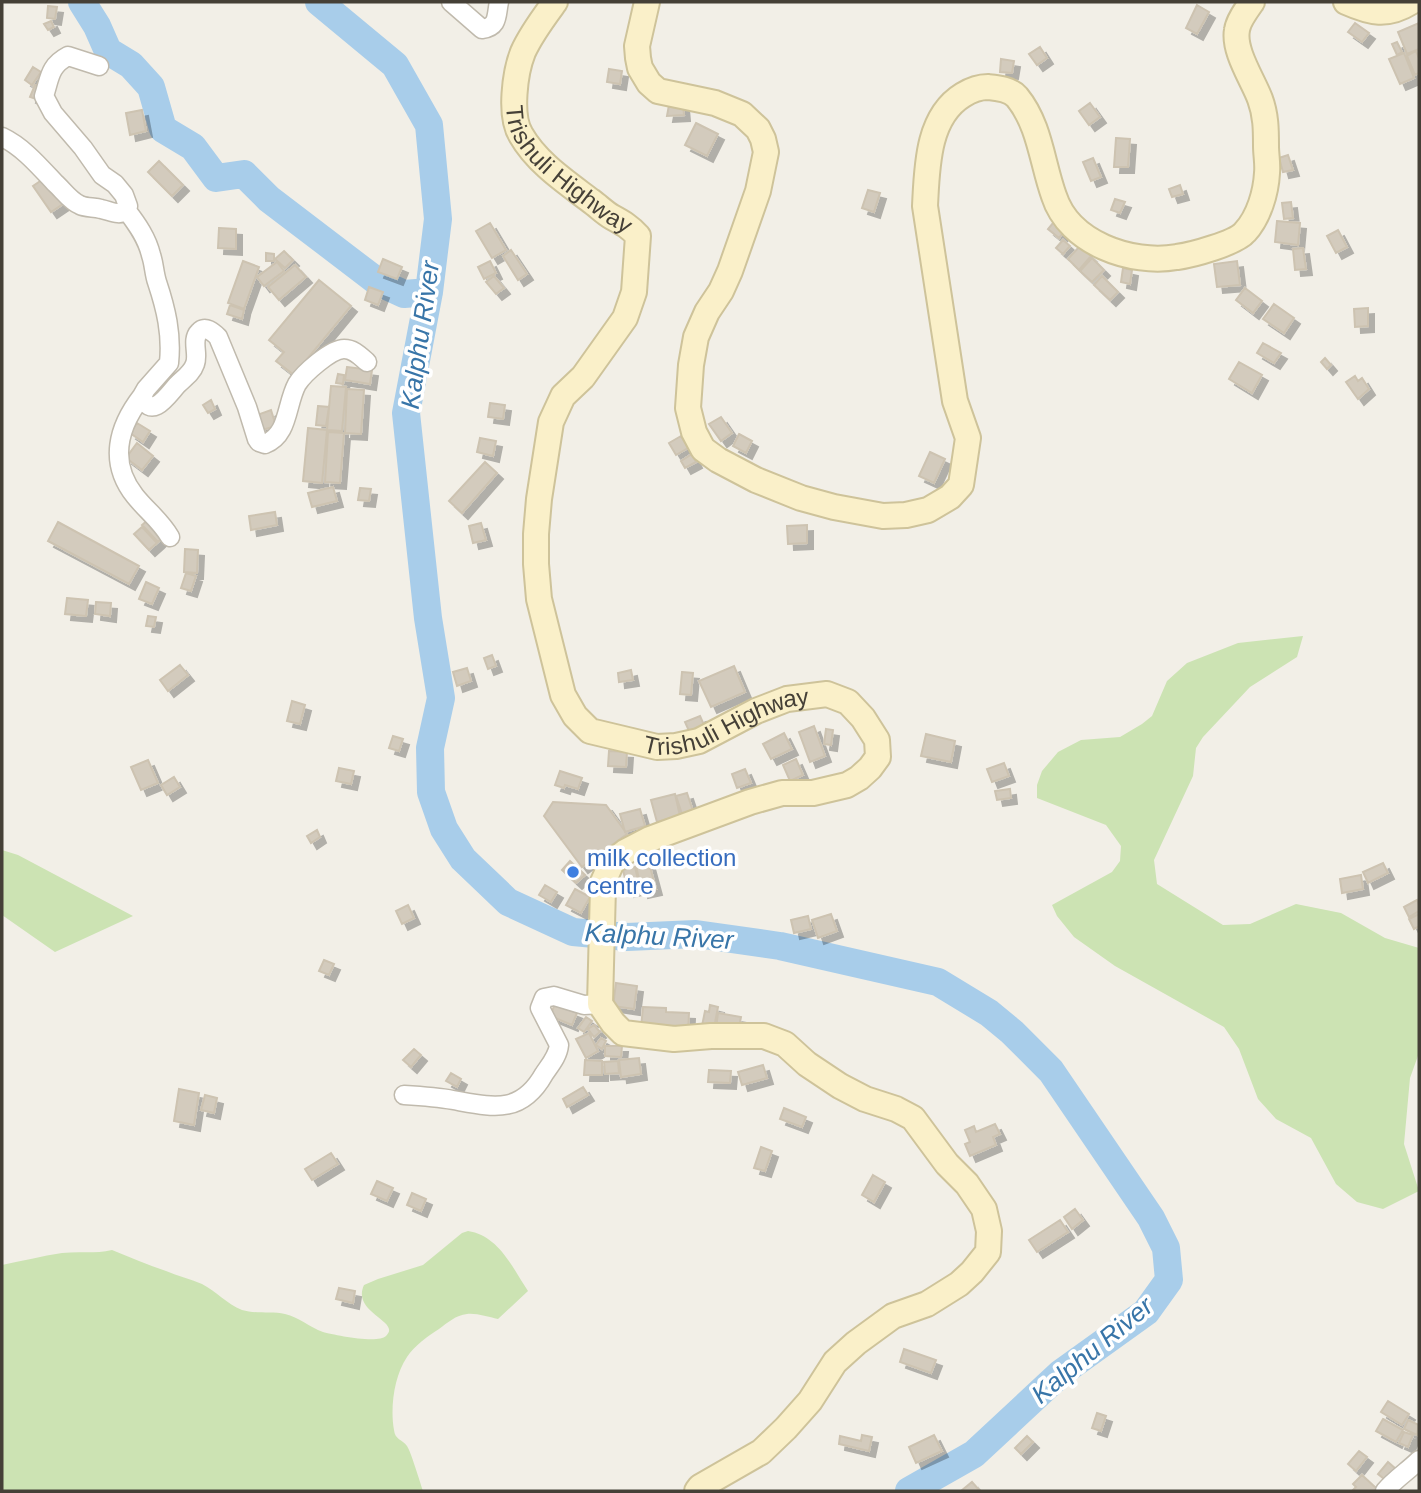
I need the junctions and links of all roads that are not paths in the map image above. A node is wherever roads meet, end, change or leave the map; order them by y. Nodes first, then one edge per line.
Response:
1 (451, 2) edge
2 (499, 2) edge
3 (647, 2) edge
4 (1252, 2) edge
5 (1346, 2) edge
6 (1411, 2) edge
7 (551, 4) edge
8 (99, 66) dead end
9 (2, 137) edge
10 (127, 211) junction
11 (367, 362) dead end
12 (142, 396) junction
13 (170, 537) dead end
14 (600, 1004) junction
15 (404, 1095) dead end
16 (1419, 1460) edge
17 (697, 1491) edge
18 (1385, 1491) edge

1 - 2 street
3 - 4 street
5 - 6 street
7 - 14 street, Trishuli Highway
8 - 10 street
9 - 10 street
10 - 12 street
11 - 12 street
12 - 13 street
14 - 15 street
14 - 17 street
16 - 18 street

